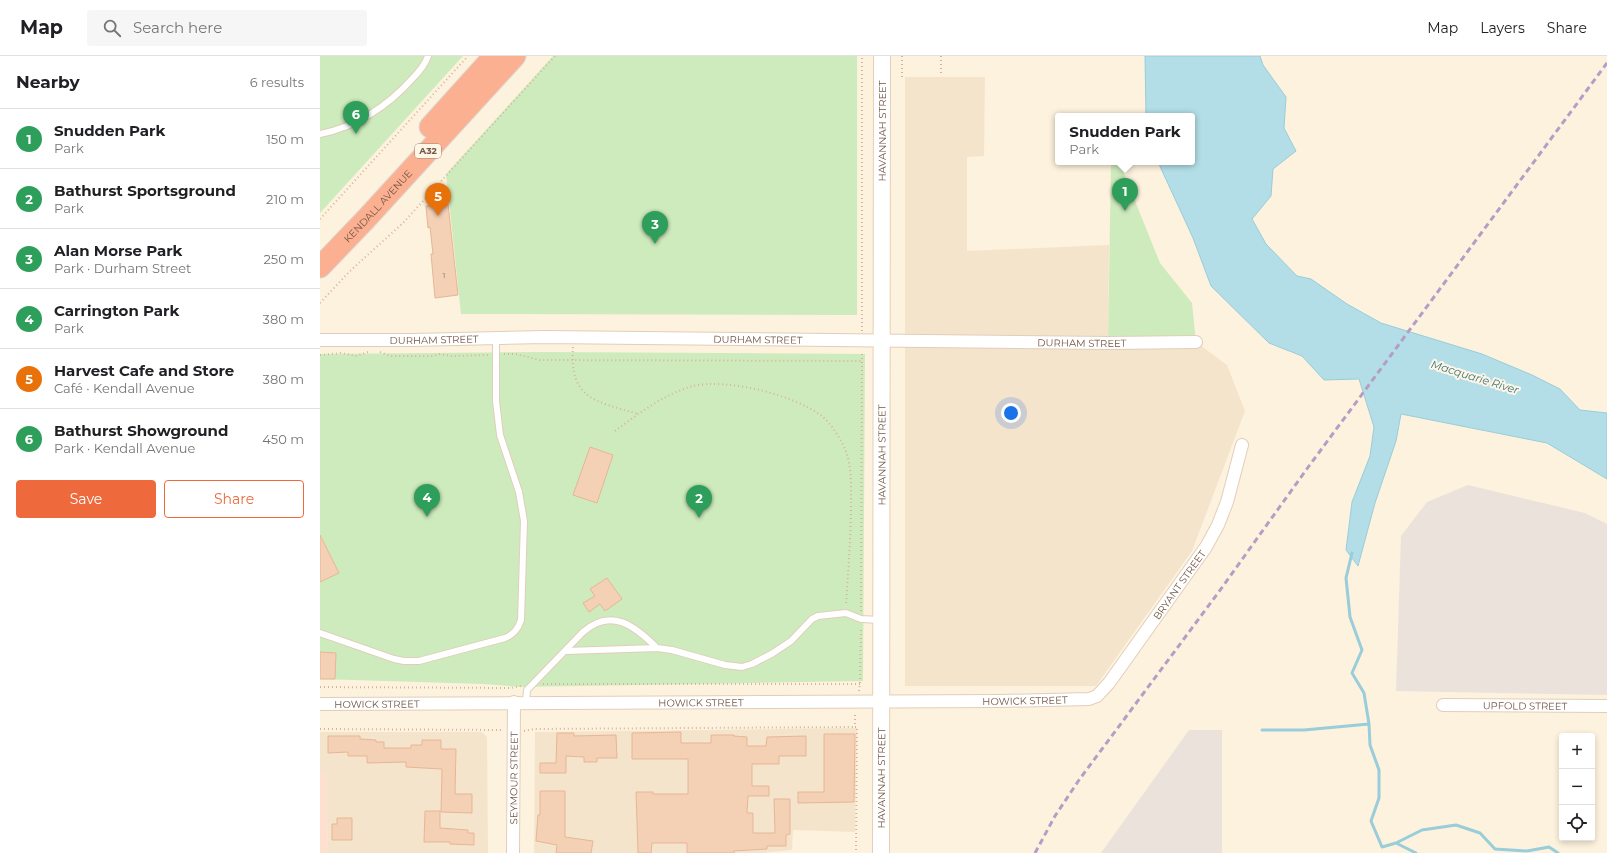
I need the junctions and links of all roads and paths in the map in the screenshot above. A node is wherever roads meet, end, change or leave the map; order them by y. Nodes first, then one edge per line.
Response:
1 (428, 56) edge
2 (468, 56) edge
3 (494, 56) edge
4 (516, 56) edge
5 (555, 56) edge
6 (862, 56) edge
7 (882, 56) edge
8 (902, 56) edge
9 (941, 56) edge
10 (941, 75) dead end
11 (902, 77) dead end
12 (320, 134) edge
13 (320, 219) edge
14 (320, 248) edge
15 (320, 267) edge
16 (320, 303) edge
17 (574, 337) junction
18 (496, 338) junction
19 (320, 340) edge
20 (862, 340) junction
21 (883, 340) junction
22 (1196, 342) dead end
23 (496, 354) junction
24 (320, 355) edge
25 (572, 360) junction
26 (862, 360) junction
27 (638, 414) junction
28 (615, 431) dead end
29 (1242, 445) dead end
30 (846, 613) junction
31 (861, 619) junction
32 (881, 620) junction
33 (320, 632) edge
34 (657, 648) junction
35 (566, 651) junction
36 (532, 684) junction
37 (860, 684) junction
38 (320, 687) edge
39 (858, 694) dead end
40 (1081, 701) joint
41 (514, 702) junction
42 (526, 702) junction
43 (880, 702) junction
44 (320, 704) edge
45 (1443, 705) dead end
46 (1607, 706) edge
47 (854, 715) dead end
48 (854, 727) junction
49 (320, 729) edge
50 (514, 730) junction
51 (513, 853) edge
52 (856, 853) edge
53 (880, 853) edge

1 - 12 lane
2 - 13 path
3 - 14 highway, KENDALL AVENUE / A32
4 - 15 highway, KENDALL AVENUE / A32
5 - 16 path
6 - 20 path
7 - 21 street, HAVANNAH STREET
8 - 11 path
9 - 10 path
17 - 18 street, DURHAM STREET
17 - 20 street, DURHAM STREET
17 - 25 path
18 - 19 street, DURHAM STREET
18 - 23 lane
20 - 21 street, DURHAM STREET
20 - 26 path
21 - 22 street, DURHAM STREET
21 - 32 street, HAVANNAH STREET
23 - 24 path
23 - 25 path
23 - 33 lane
25 - 26 path
25 - 27 path
26 - 31 path
27 - 28 path
27 - 30 path
29 - 40 street, BRYANT STREET
30 - 31 lane
30 - 34 lane
31 - 32 lane
31 - 37 path
32 - 43 street, HAVANNAH STREET
34 - 35 lane
34 - 35 lane
35 - 36 lane
36 - 37 path
36 - 38 path
36 - 42 lane
37 - 39 path
40 - 43 street, HOWICK STREET
41 - 42 street, HOWICK STREET
41 - 44 street, HOWICK STREET
41 - 50 street, SEYMOUR STREET
42 - 43 street, HOWICK STREET
43 - 53 street, HAVANNAH STREET
45 - 46 street, UPFOLD STREET
47 - 48 path
48 - 50 path
48 - 52 path
49 - 50 path
50 - 51 street, SEYMOUR STREET

